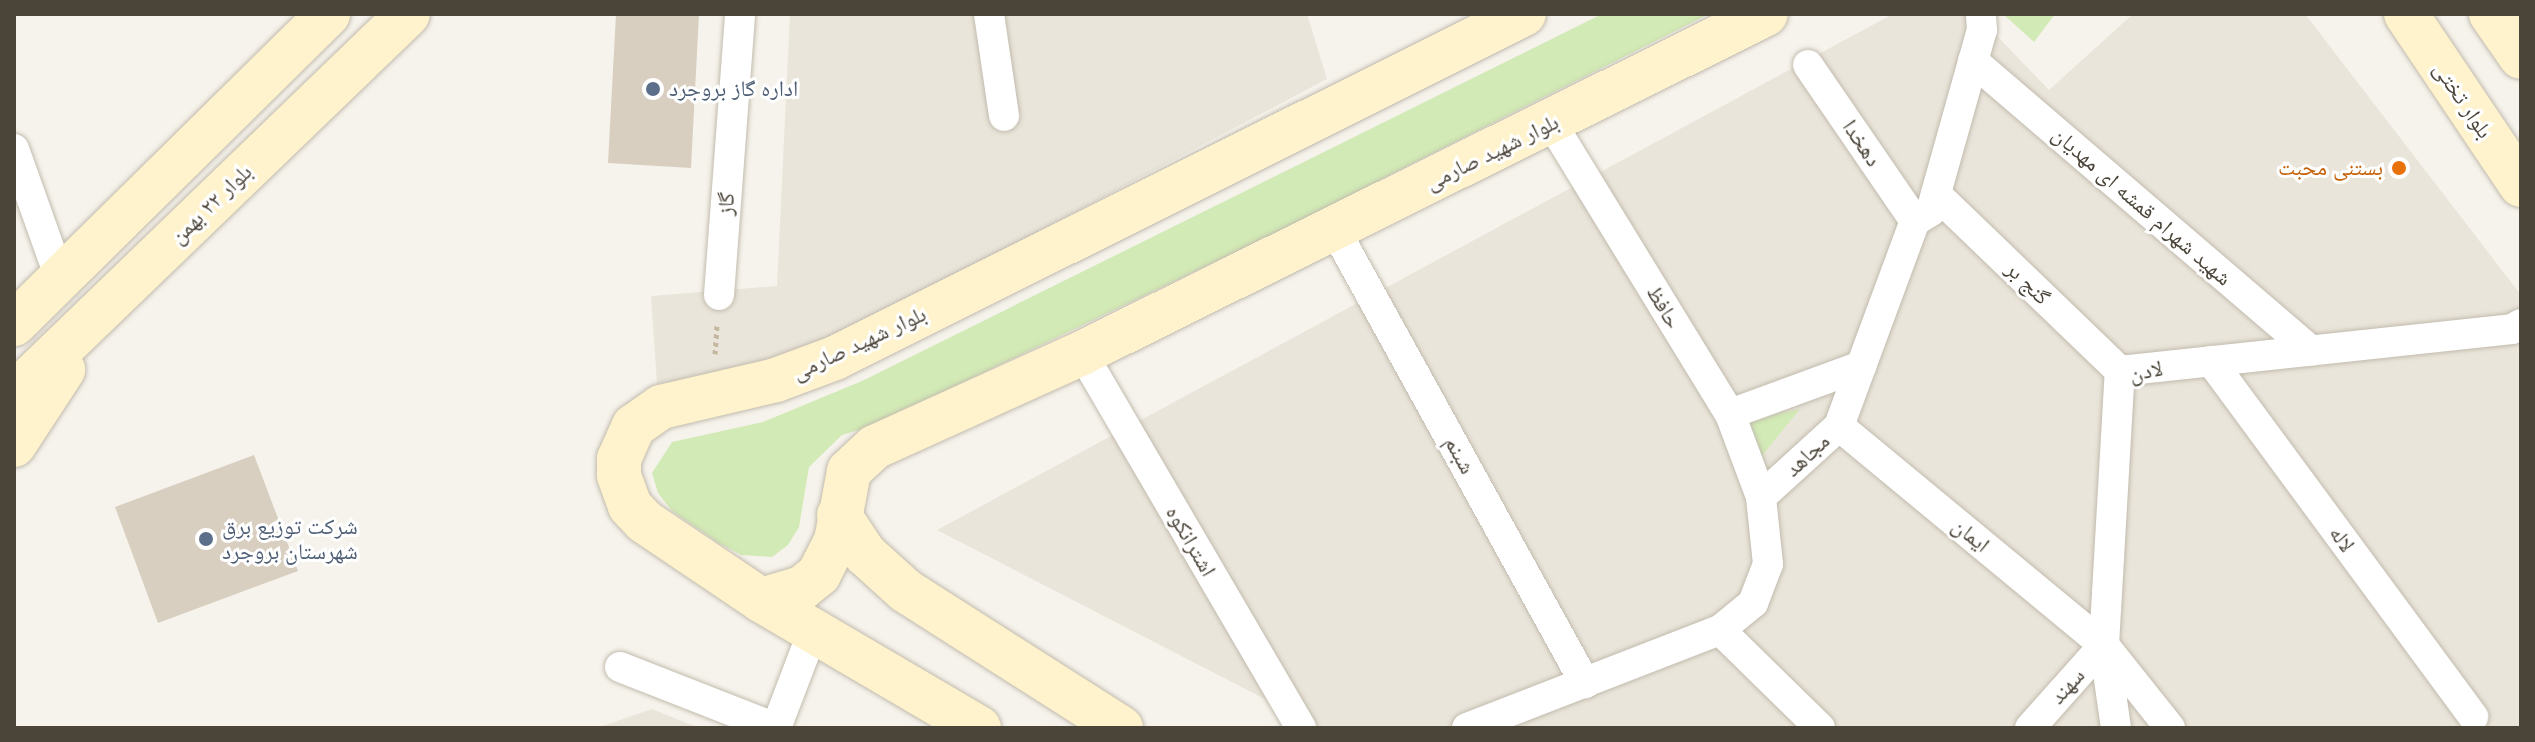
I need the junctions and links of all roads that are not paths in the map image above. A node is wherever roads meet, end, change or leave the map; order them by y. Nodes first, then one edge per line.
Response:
1 (328, 14) edge
2 (408, 14) edge
3 (740, 14) edge
4 (989, 14) edge
5 (1524, 14) edge
6 (1766, 14) edge
7 (1981, 14) edge
8 (2406, 14) edge
9 (2491, 14) edge
10 (2521, 57) edge
11 (1973, 61) junction
12 (1808, 65) dead end
13 (1004, 116) dead end
14 (1552, 124) junction
15 (14, 149) edge
16 (2521, 185) edge
17 (1936, 194) junction
18 (1915, 221) junction
19 (1334, 228) junction
20 (60, 278) junction
21 (719, 295) road end
22 (103, 310) junction
23 (14, 323) edge
24 (2521, 324) edge
25 (2311, 351) junction
26 (1082, 353) junction
27 (2211, 361) junction
28 (1861, 366) junction
29 (2120, 371) junction
30 (14, 394) edge
31 (1730, 414) junction
32 (1839, 426) junction
33 (14, 445) edge
34 (1761, 497) junction
35 (839, 515) junction
36 (761, 600) junction
37 (1720, 630) junction
38 (813, 631) junction
39 (2104, 645) junction
40 (620, 667) dead end
41 (1585, 683) junction
42 (2473, 717) dead end
43 (776, 728) edge
44 (979, 728) edge
45 (1121, 728) edge
46 (1301, 728) edge
47 (1467, 728) edge
48 (1820, 728) edge
49 (2030, 728) edge
50 (2116, 728) edge
51 (2170, 728) edge

1 - 20 main road
2 - 22 main road, بلوار ۲۲ بهمن
3 - 21 street, گاز
4 - 13 street
5 - 36 main road, بلوار شهید صارمی
6 - 14 main road, بلوار شهید صارمی
7 - 11 street, مجاهد
8 - 16 main road, بلوار تختی
9 - 10 main road
11 - 17 street, مجاهد
11 - 25 street, شهید شهرام قمشه ای مهدیان
12 - 18 street, دهخدا
14 - 19 main road, بلوار شهید صارمی
14 - 31 street, حافظ
15 - 20 street
17 - 18 street, مجاهد
17 - 29 street, گنج بر
18 - 28 street, مجاهد
19 - 26 main road, بلوار شهید صارمی
19 - 41 street, شبنم
20 - 23 main road
22 - 30 main road, بلوار ۲۲ بهمن
22 - 33 main road
24 - 25 street, لادن
25 - 27 street, لادن
26 - 35 main road, بلوار شهید صارمی
26 - 46 street, اشترانکوه
27 - 29 street, لادن
27 - 42 street, لاله
28 - 31 street
28 - 32 street, مجاهد
29 - 39 street, لادن
31 - 34 street, حافظ
32 - 34 street, مجاهد
32 - 39 street, ایمان
34 - 37 street
35 - 36 main road, بلوار شهید صارمی
35 - 45 main road
36 - 38 main road, بلوار شهید صارمی
37 - 41 street
37 - 48 street
38 - 43 street
38 - 44 main road, بلوار شهید صارمی
39 - 49 street, سهند
39 - 50 street, لادن
39 - 51 street, ایمان
40 - 43 street
41 - 47 street

